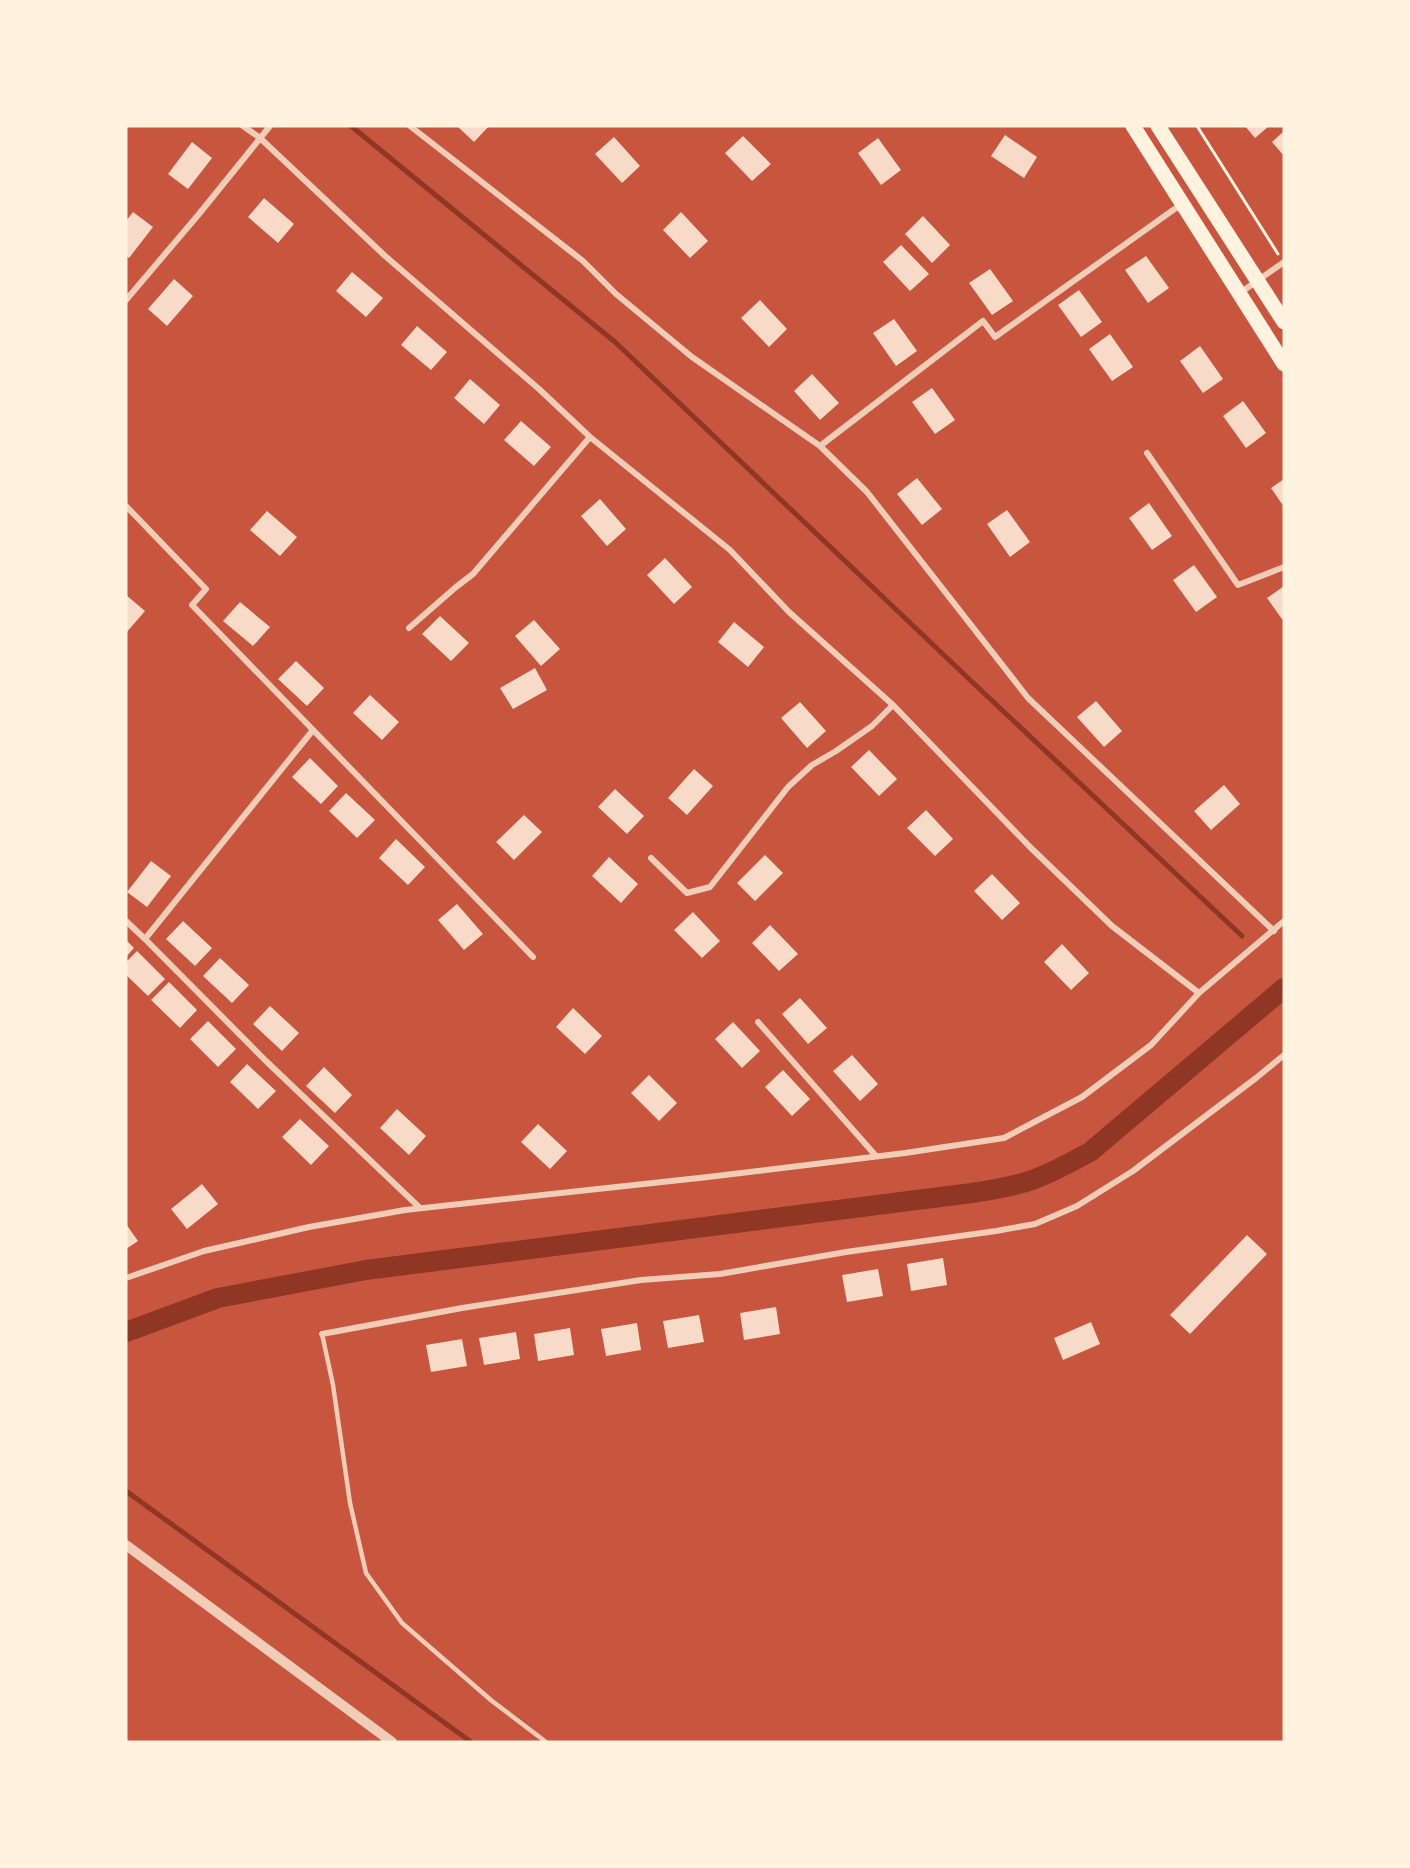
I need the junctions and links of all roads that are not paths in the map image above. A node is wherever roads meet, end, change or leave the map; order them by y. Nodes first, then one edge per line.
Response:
1 (243, 126) edge
2 (270, 126) edge
3 (410, 126) edge
4 (1133, 126) edge
5 (1158, 126) edge
6 (260, 138) junction
7 (1183, 203) junction
8 (1284, 262) edge
9 (1258, 281) junction
10 (1239, 294) junction
11 (126, 300) edge
12 (1284, 322) edge
13 (1284, 364) edge
14 (590, 437) junction
15 (820, 446) junction
16 (1147, 453) dead end
17 (126, 506) edge
18 (1284, 567) edge
19 (409, 628) dead end
20 (893, 705) junction
21 (313, 730) junction
22 (651, 858) dead end
23 (126, 921) edge
24 (1284, 921) edge
25 (1274, 931) junction
26 (146, 939) junction
27 (533, 957) dead end
28 (1199, 993) junction
29 (758, 1022) dead end
30 (1284, 1055) edge
31 (876, 1156) junction
32 (420, 1208) junction
33 (126, 1278) edge
34 (321, 1334) joint
35 (126, 1545) edge
36 (392, 1742) edge
37 (546, 1742) edge

1 - 6 street
2 - 6 street
3 - 15 street
4 - 7 highway
5 - 9 highway
6 - 11 street
6 - 14 street
7 - 10 highway
7 - 15 street
8 - 9 street
9 - 10 street
9 - 12 highway
10 - 13 highway
14 - 19 street
14 - 20 street
15 - 25 street
16 - 18 street
17 - 21 street
20 - 22 street
20 - 28 street
21 - 26 street
21 - 27 street
23 - 26 street
24 - 25 street
25 - 28 street
26 - 32 street
28 - 31 street
29 - 31 street
30 - 34 street
31 - 32 street
32 - 33 street
34 - 37 lane
35 - 36 street

